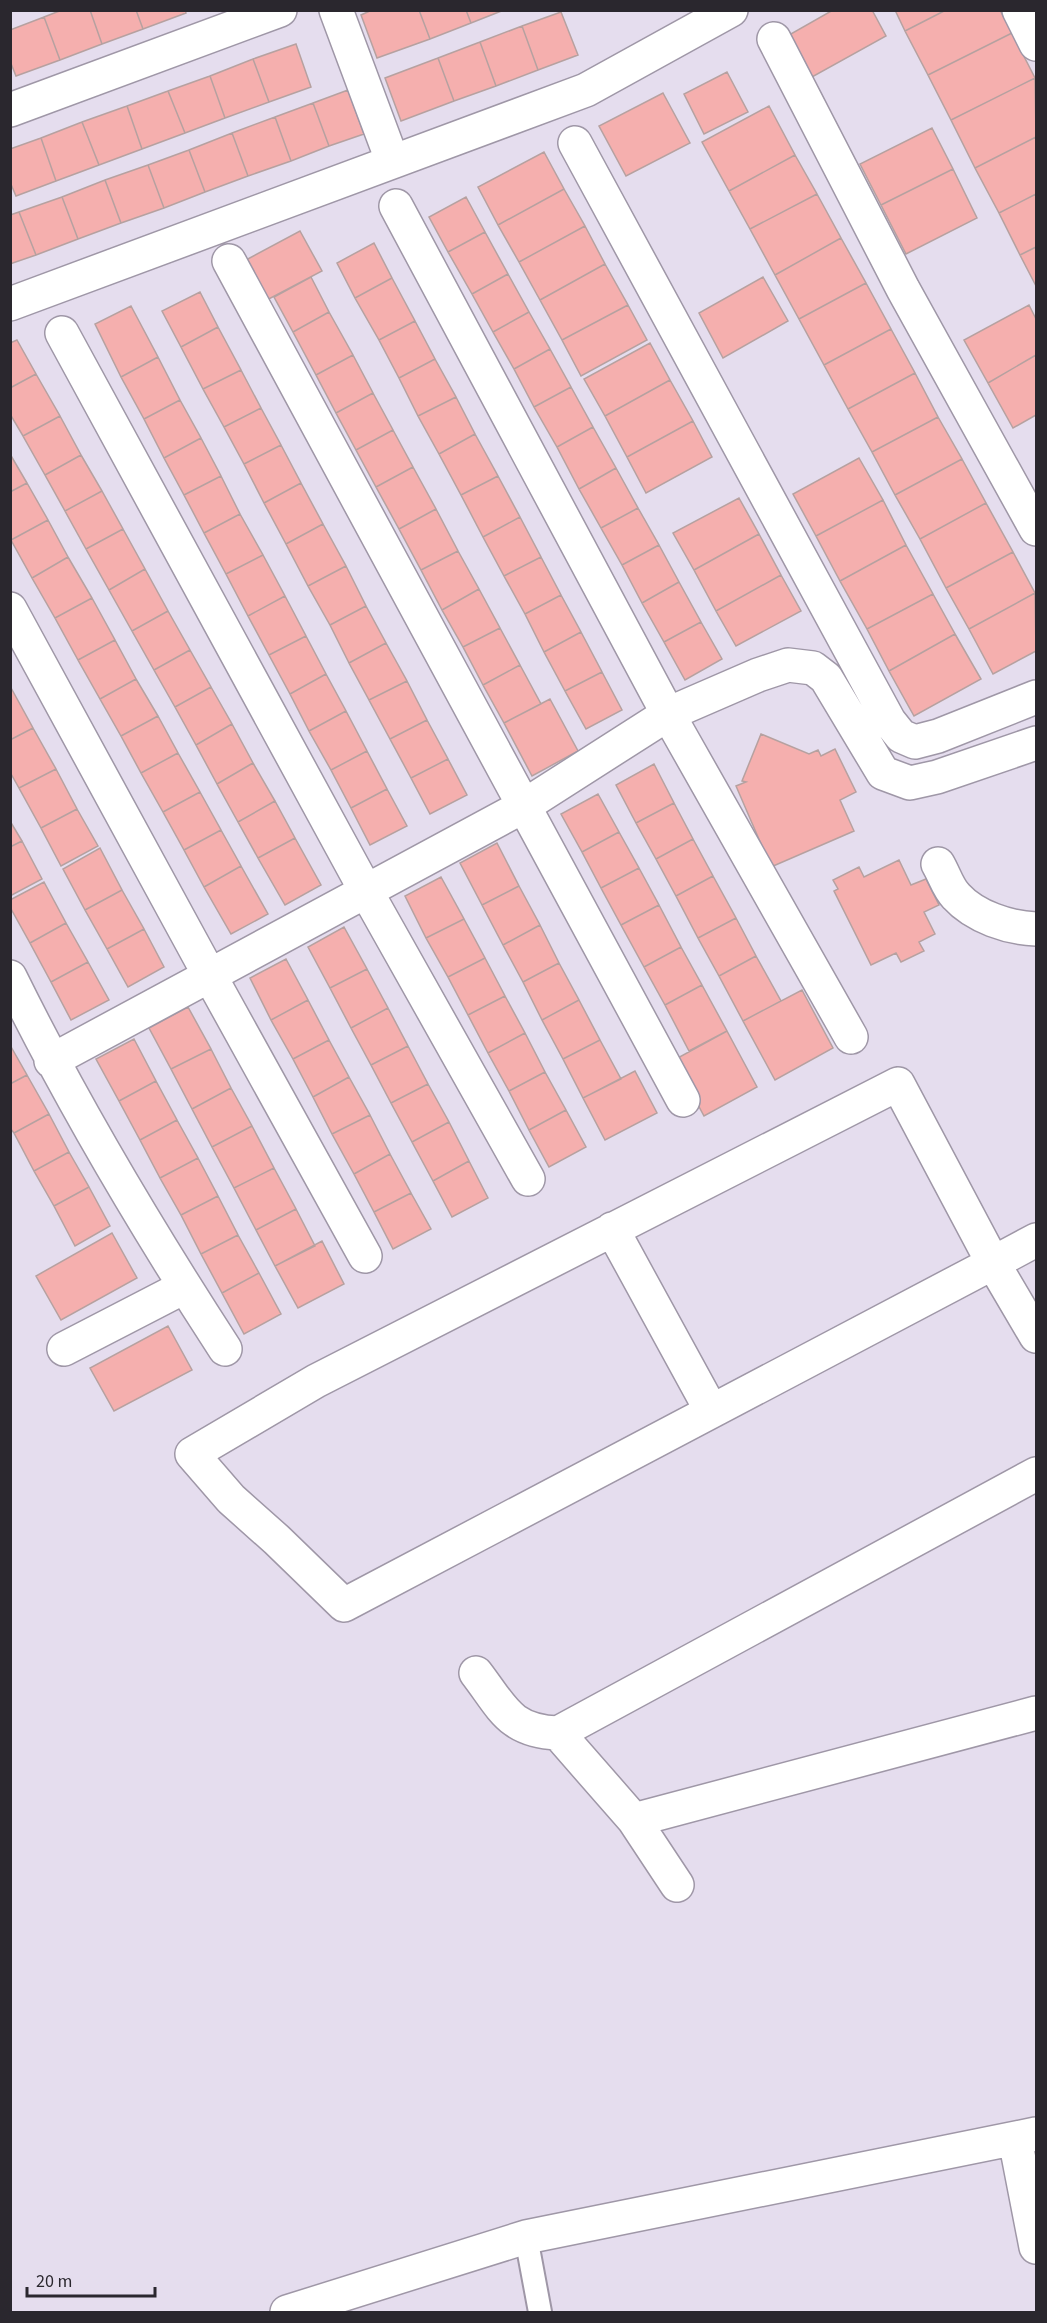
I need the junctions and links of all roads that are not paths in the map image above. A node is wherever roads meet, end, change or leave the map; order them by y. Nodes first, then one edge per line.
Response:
1 (280, 10) edge
2 (336, 10) edge
3 (731, 10) edge
4 (1019, 10) edge
5 (774, 39) dead end
6 (1036, 44) edge
7 (10, 110) edge
8 (575, 143) dead end
9 (392, 160) junction
10 (396, 206) dead end
11 (229, 261) dead end
12 (10, 304) edge
13 (62, 333) dead end
14 (1036, 529) edge
15 (10, 609) edge
16 (1036, 697) edge
17 (668, 714) junction
18 (1036, 743) edge
19 (524, 806) junction
20 (938, 864) dead end
21 (366, 891) junction
22 (1036, 929) edge
23 (210, 976) junction
24 (10, 977) edge
25 (851, 1037) dead end
26 (51, 1061) junction
27 (683, 1101) dead end
28 (528, 1179) dead end
29 (612, 1229) junction
30 (1036, 1240) edge
31 (365, 1256) dead end
32 (993, 1263) junction
33 (184, 1287) junction
34 (1036, 1335) edge
35 (64, 1349) dead end
36 (225, 1349) dead end
37 (711, 1410) junction
38 (1036, 1474) edge
39 (476, 1673) dead end
40 (1036, 1713) edge
41 (558, 1733) junction
42 (634, 1820) junction
43 (677, 1885) dead end
44 (1026, 2137) edge
45 (526, 2236) junction
46 (1036, 2247) edge
47 (287, 2313) edge
48 (540, 2313) edge

1 - 7 street
2 - 9 street
3 - 9 street
4 - 6 street
5 - 14 street
8 - 16 street
9 - 12 street
10 - 17 street
11 - 19 street
13 - 21 street
15 - 23 street
17 - 18 street
17 - 19 street
17 - 25 street
19 - 21 street
19 - 27 street
20 - 22 street
21 - 23 street
21 - 28 street
23 - 26 street
23 - 31 street
24 - 26 street
26 - 33 street
29 - 32 street
29 - 37 street
29 - 37 street
30 - 32 street
32 - 34 street
32 - 37 street
33 - 35 street
33 - 36 street
38 - 41 street
39 - 41 street
40 - 42 street
41 - 42 street
42 - 43 street
44 - 45 street
44 - 46 street
45 - 47 street
45 - 48 lane

